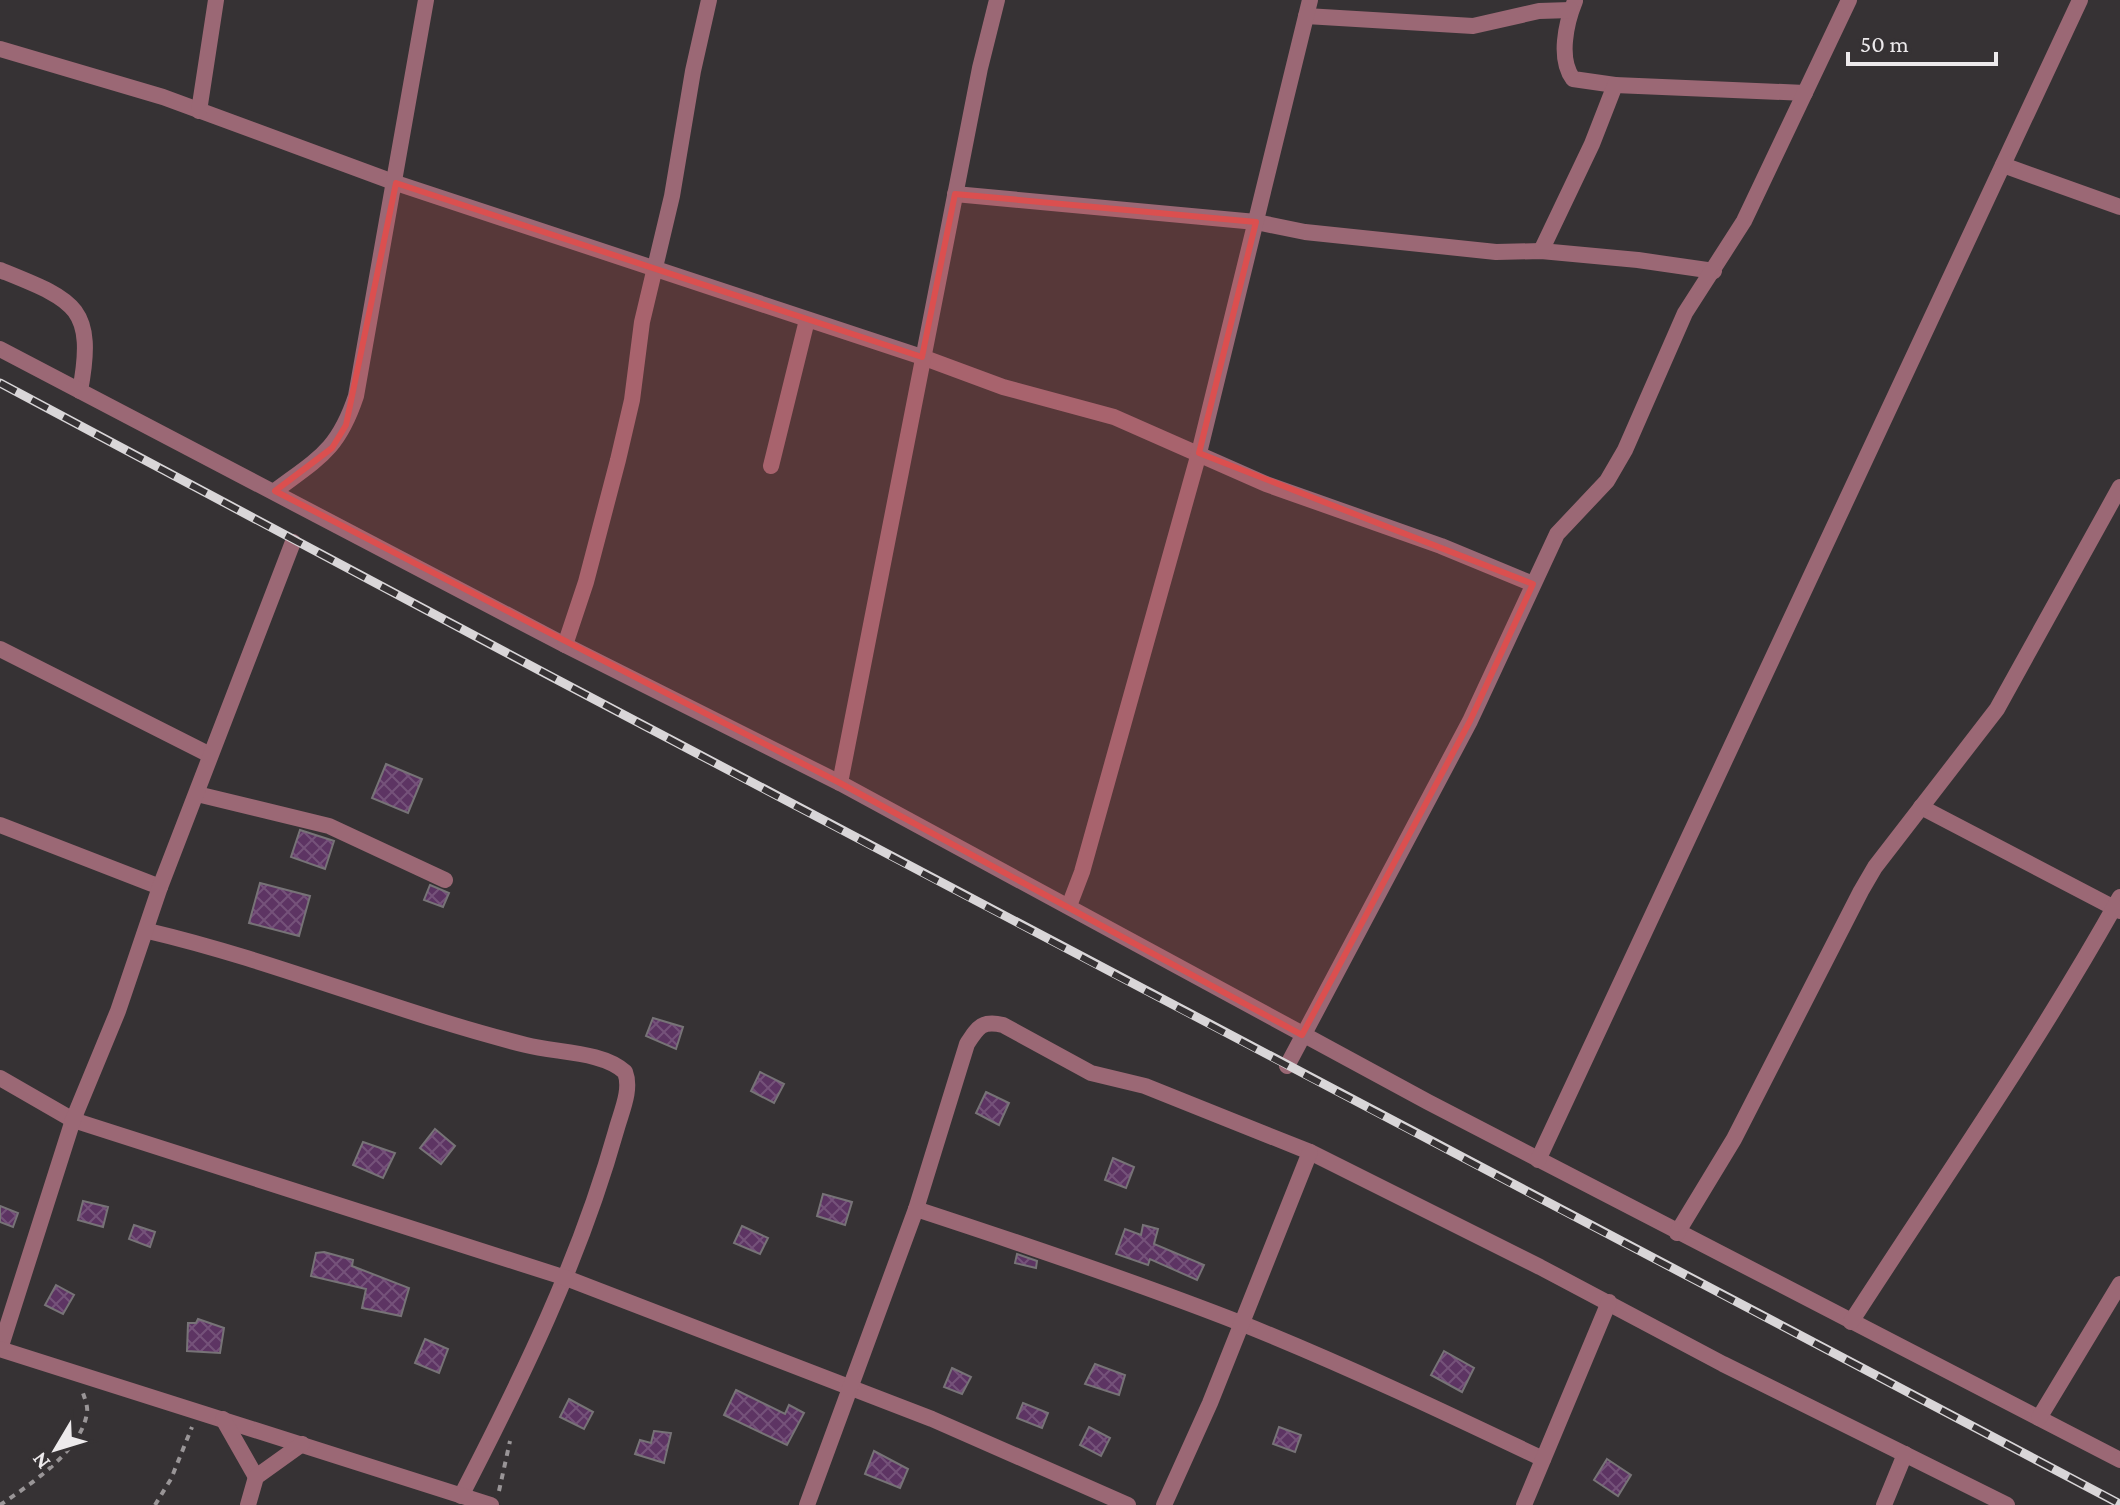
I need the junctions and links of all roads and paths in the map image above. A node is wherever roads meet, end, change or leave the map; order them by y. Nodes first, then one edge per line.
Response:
1 (216, 0) edge
2 (426, 0) edge
3 (709, 0) edge
4 (997, 0) edge
5 (1849, 0) edge
6 (2080, 0) edge
7 (1573, 5) edge
8 (1308, 8) edge
9 (0, 49) edge
10 (1615, 85) junction
11 (1805, 93) junction
12 (199, 111) junction
13 (2003, 165) junction
14 (396, 183) junction
15 (955, 194) junction
16 (2120, 207) edge
17 (1256, 222) junction
18 (1541, 251) junction
19 (654, 269) junction
20 (0, 270) edge
21 (1714, 271) junction
22 (807, 320) junction
23 (0, 349) edge
24 (922, 357) junction
25 (80, 391) junction
26 (1199, 453) junction
27 (771, 466) dead end
28 (2120, 487) edge
29 (275, 491) junction
30 (293, 542) dead end
31 (1533, 584) junction
32 (565, 645) junction
33 (0, 649) edge
34 (210, 755) junction
35 (840, 783) junction
36 (197, 794) junction
37 (1921, 807) junction
38 (0, 825) edge
39 (445, 880) dead end
40 (160, 887) junction
41 (1069, 906) junction
42 (2118, 906) edge
43 (148, 931) junction
44 (1302, 1035) junction
45 (1287, 1066) dead end
46 (0, 1078) edge
47 (73, 1120) junction
48 (1310, 1152) junction
49 (1538, 1160) junction
50 (916, 1209) junction
51 (1677, 1233) junction
52 (566, 1278) junction
53 (2120, 1284) edge
54 (1609, 1302) junction
55 (1851, 1322) junction
56 (1241, 1323) junction
57 (0, 1349) edge
58 (79, 1372) junction
59 (851, 1386) junction
60 (199, 1410) junction
61 (2039, 1418) junction
62 (223, 1419) junction
63 (511, 1439) dead end
64 (302, 1444) junction
65 (1905, 1454) junction
66 (1543, 1459) junction
67 (2120, 1460) edge
68 (256, 1477) junction
69 (461, 1496) junction
70 (0, 1505) edge
71 (155, 1505) edge
72 (248, 1505) edge
73 (493, 1505) edge
74 (807, 1505) edge
75 (1128, 1505) edge
76 (1164, 1505) edge
77 (1524, 1505) edge
78 (1884, 1505) edge
79 (2007, 1505) edge

1 - 12 street
2 - 14 street
3 - 19 street
4 - 15 street
5 - 11 street
6 - 13 street
7 - 8 street
7 - 10 street
8 - 17 street
9 - 12 street
10 - 11 street
10 - 18 street
11 - 21 street
12 - 14 street
13 - 16 street
13 - 49 street
14 - 19 street
14 - 29 street
15 - 17 street
15 - 24 street
17 - 18 street
17 - 26 street
18 - 21 street
19 - 22 street
19 - 32 street
20 - 25 street
21 - 31 street
22 - 24 street
22 - 27 street
23 - 25 street
24 - 26 street
24 - 35 street
25 - 29 street
26 - 31 street
26 - 41 street
28 - 37 street
29 - 32 street
30 - 34 street
31 - 44 street
32 - 35 street
33 - 34 street
34 - 36 street
35 - 41 street
36 - 39 street
36 - 40 street
37 - 42 street
37 - 51 street
38 - 40 street
40 - 43 street
41 - 44 street
42 - 55 street
43 - 47 street
43 - 52 street
44 - 45 street
44 - 49 street
46 - 47 street
47 - 52 street
47 - 57 street
48 - 50 street
48 - 54 street
48 - 56 street
49 - 51 street
50 - 56 street
50 - 59 street
51 - 55 street
52 - 59 street
52 - 69 street
53 - 61 street
54 - 65 street
54 - 66 street
55 - 61 street
56 - 66 street
56 - 76 street
57 - 58 street
58 - 60 street
58 - 70 path
59 - 74 street
59 - 75 street
60 - 62 street
60 - 71 path
61 - 67 street
62 - 64 street
62 - 68 street
63 - 73 path
64 - 68 street
64 - 69 street
65 - 78 street
65 - 79 street
66 - 77 street
68 - 72 street
69 - 73 street

